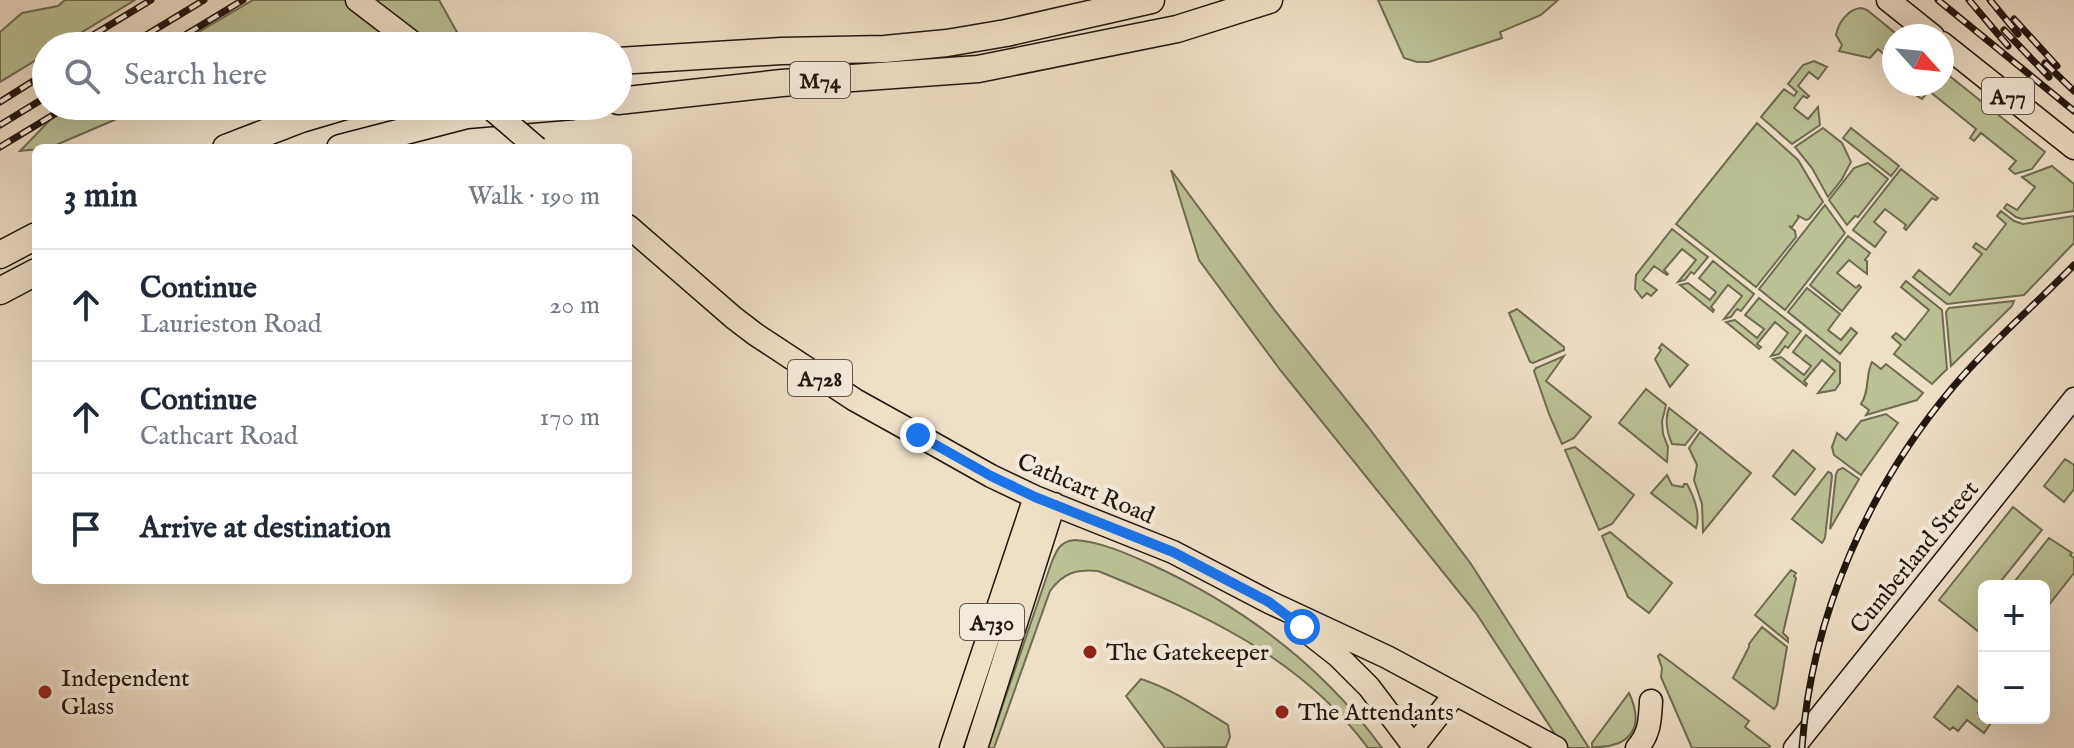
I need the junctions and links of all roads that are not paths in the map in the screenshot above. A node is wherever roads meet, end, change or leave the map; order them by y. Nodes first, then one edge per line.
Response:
1 (357, 0) edge
2 (1151, 0) edge
3 (1269, 0) edge
4 (1888, 0) edge
5 (1918, 24) edge
6 (399, 32) edge
7 (1954, 53) edge
8 (632, 60) edge
9 (632, 99) edge
10 (298, 120) edge
11 (448, 120) edge
12 (504, 120) edge
13 (236, 144) edge
14 (355, 144) edge
15 (532, 144) edge
16 (2074, 148) edge
17 (632, 229) edge
18 (32, 238) edge
19 (0, 255) edge
20 (32, 274) edge
21 (0, 291) edge
22 (2074, 398) edge
23 (1044, 500) junction
24 (1269, 602) junction
25 (1455, 694) junction
26 (1651, 701) dead end
27 (1415, 747) edge
28 (951, 748) edge
29 (976, 748) edge
30 (1556, 748) edge
31 (1637, 748) edge
32 (1794, 748) edge

1 - 6 main road
2 - 8 highway, M74
3 - 9 highway, M74
4 - 5 main road
7 - 16 main road, A77
10 - 13 highway
11 - 14 highway
12 - 15 main road, bridge
17 - 23 main road, Cathcart Road / A728
18 - 19 highway
20 - 21 highway
22 - 32 street, Cumberland Street
23 - 24 main road, Cathcart Road / A728
23 - 28 main road, A730
23 - 29 main road, A730
24 - 25 main road, Cathcart Road
24 - 27 main road, A728
25 - 27 main road
25 - 30 main road, Cathcart Road
26 - 31 main road

